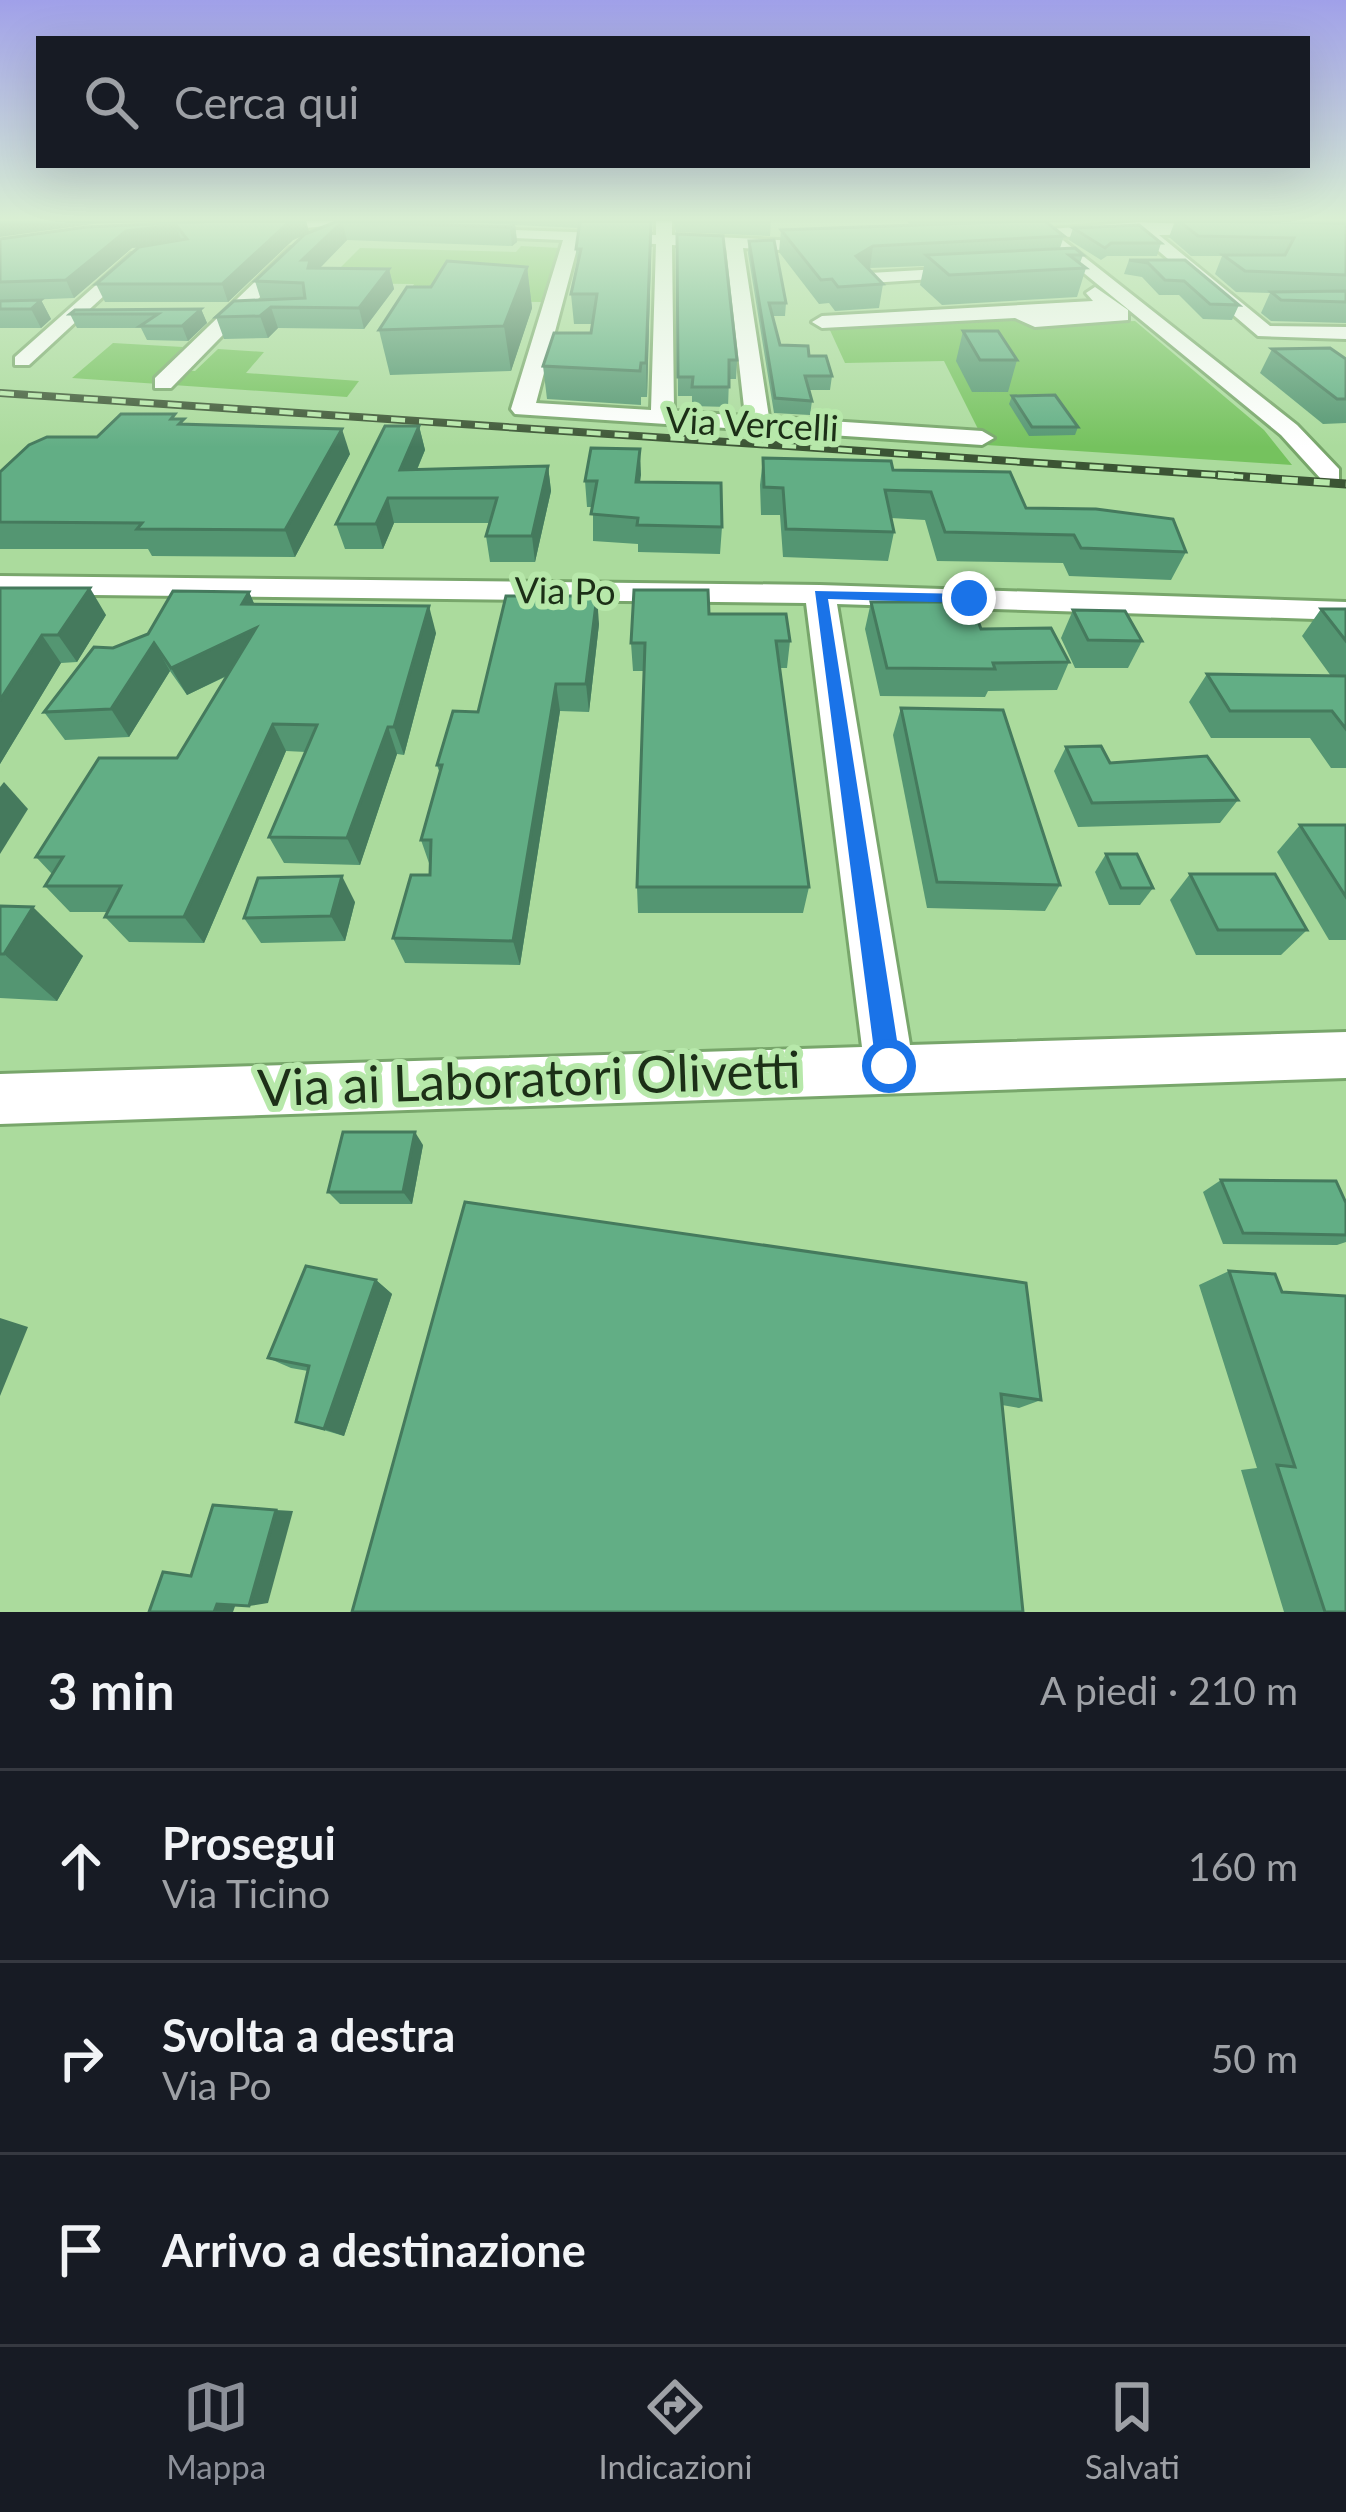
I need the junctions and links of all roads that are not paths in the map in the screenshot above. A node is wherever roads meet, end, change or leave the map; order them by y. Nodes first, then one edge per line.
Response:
1 (89, 296) edge
2 (261, 296) edge
3 (552, 296) edge
4 (664, 296) edge
5 (741, 296) edge
6 (885, 296) edge
7 (1099, 296) edge
8 (1143, 296) edge
9 (1221, 296) edge
10 (1228, 302) junction
11 (1269, 303) edge
12 (71, 310) junction
13 (203, 312) edge
14 (248, 312) junction
15 (118, 313) edge
16 (904, 318) junction
17 (822, 322) dead end
18 (1346, 333) edge
19 (22, 361) dead end
20 (163, 383) dead end
21 (662, 419) junction
22 (758, 424) junction
23 (982, 438) dead end
24 (1338, 485) edge
25 (0, 584) edge
26 (820, 595) junction
27 (1346, 610) edge
28 (1346, 1055) edge
29 (889, 1066) junction
30 (0, 1099) edge

1 - 12 street
2 - 14 street
3 - 21 street, Via Vercelli
4 - 21 street
5 - 22 street
6 - 16 street
7 - 16 street
8 - 24 street
9 - 10 street
10 - 11 street
10 - 18 street
12 - 15 street
12 - 19 street
13 - 14 street
14 - 20 street
16 - 17 street
21 - 22 street, Via Vercelli
22 - 23 street, Via Vercelli
25 - 26 street, Via Po
26 - 27 street, Via Po
26 - 29 street
28 - 29 street, Via ai Laboratori Olivetti
29 - 30 street, Via ai Laboratori Olivetti

